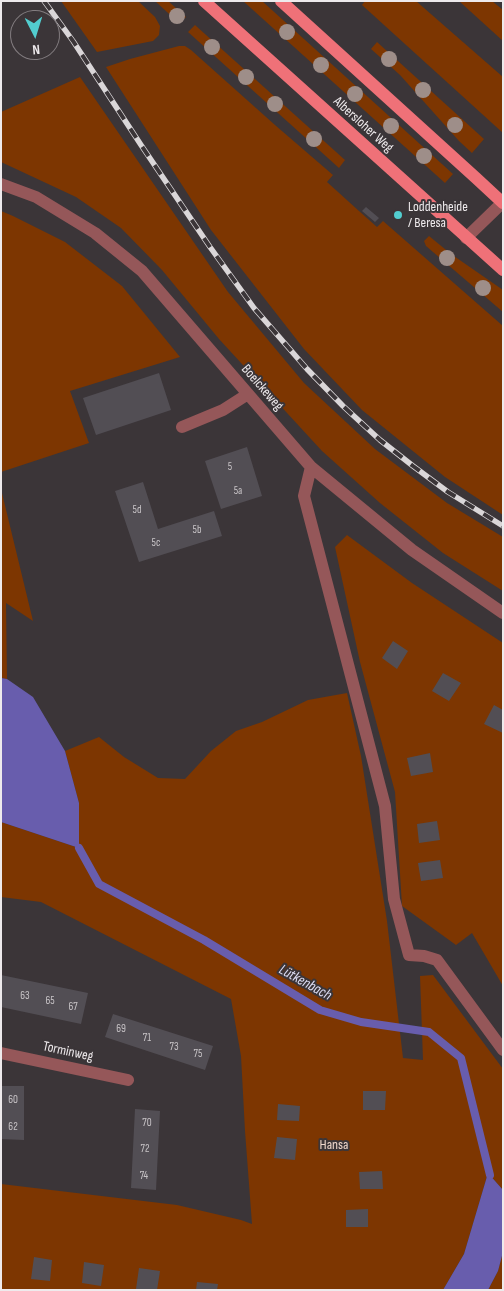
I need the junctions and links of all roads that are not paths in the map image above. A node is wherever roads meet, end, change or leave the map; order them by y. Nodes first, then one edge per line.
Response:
1 (204, 1) edge
2 (280, 1) edge
3 (1, 184) edge
4 (502, 202) edge
5 (466, 238) junction
6 (503, 270) edge
7 (248, 394) junction
8 (182, 427) dead end
9 (310, 467) junction
10 (503, 613) edge
11 (503, 1050) edge
12 (1, 1053) edge
13 (128, 1080) dead end

1 - 5 main road, Albersloher Weg
2 - 4 main road
3 - 7 street, Boelckeweg
4 - 5 street
5 - 6 main road, Albersloher Weg
7 - 8 street
7 - 9 street, Boelckeweg
9 - 10 street, Boelckeweg
9 - 11 street
12 - 13 street, Torminweg

